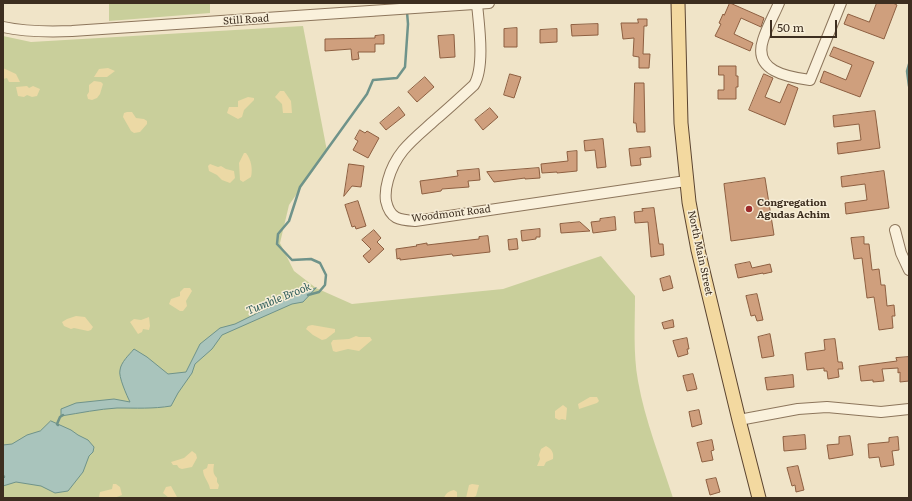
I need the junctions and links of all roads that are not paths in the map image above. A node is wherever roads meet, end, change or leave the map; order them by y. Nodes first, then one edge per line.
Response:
1 (489, 3) edge
2 (678, 3) edge
3 (779, 3) edge
4 (841, 3) edge
5 (478, 4) edge
6 (3, 27) edge
7 (686, 181) junction
8 (894, 230) dead end
9 (909, 270) edge
10 (909, 409) edge
11 (739, 420) junction
12 (760, 498) edge

1 - 5 street, Still Road
2 - 7 main road, North Main Street
3 - 4 street
5 - 6 street, Still Road
5 - 7 street, Woodmont Road
7 - 11 main road, North Main Street
8 - 9 street
10 - 11 street
11 - 12 main road, North Main Street

